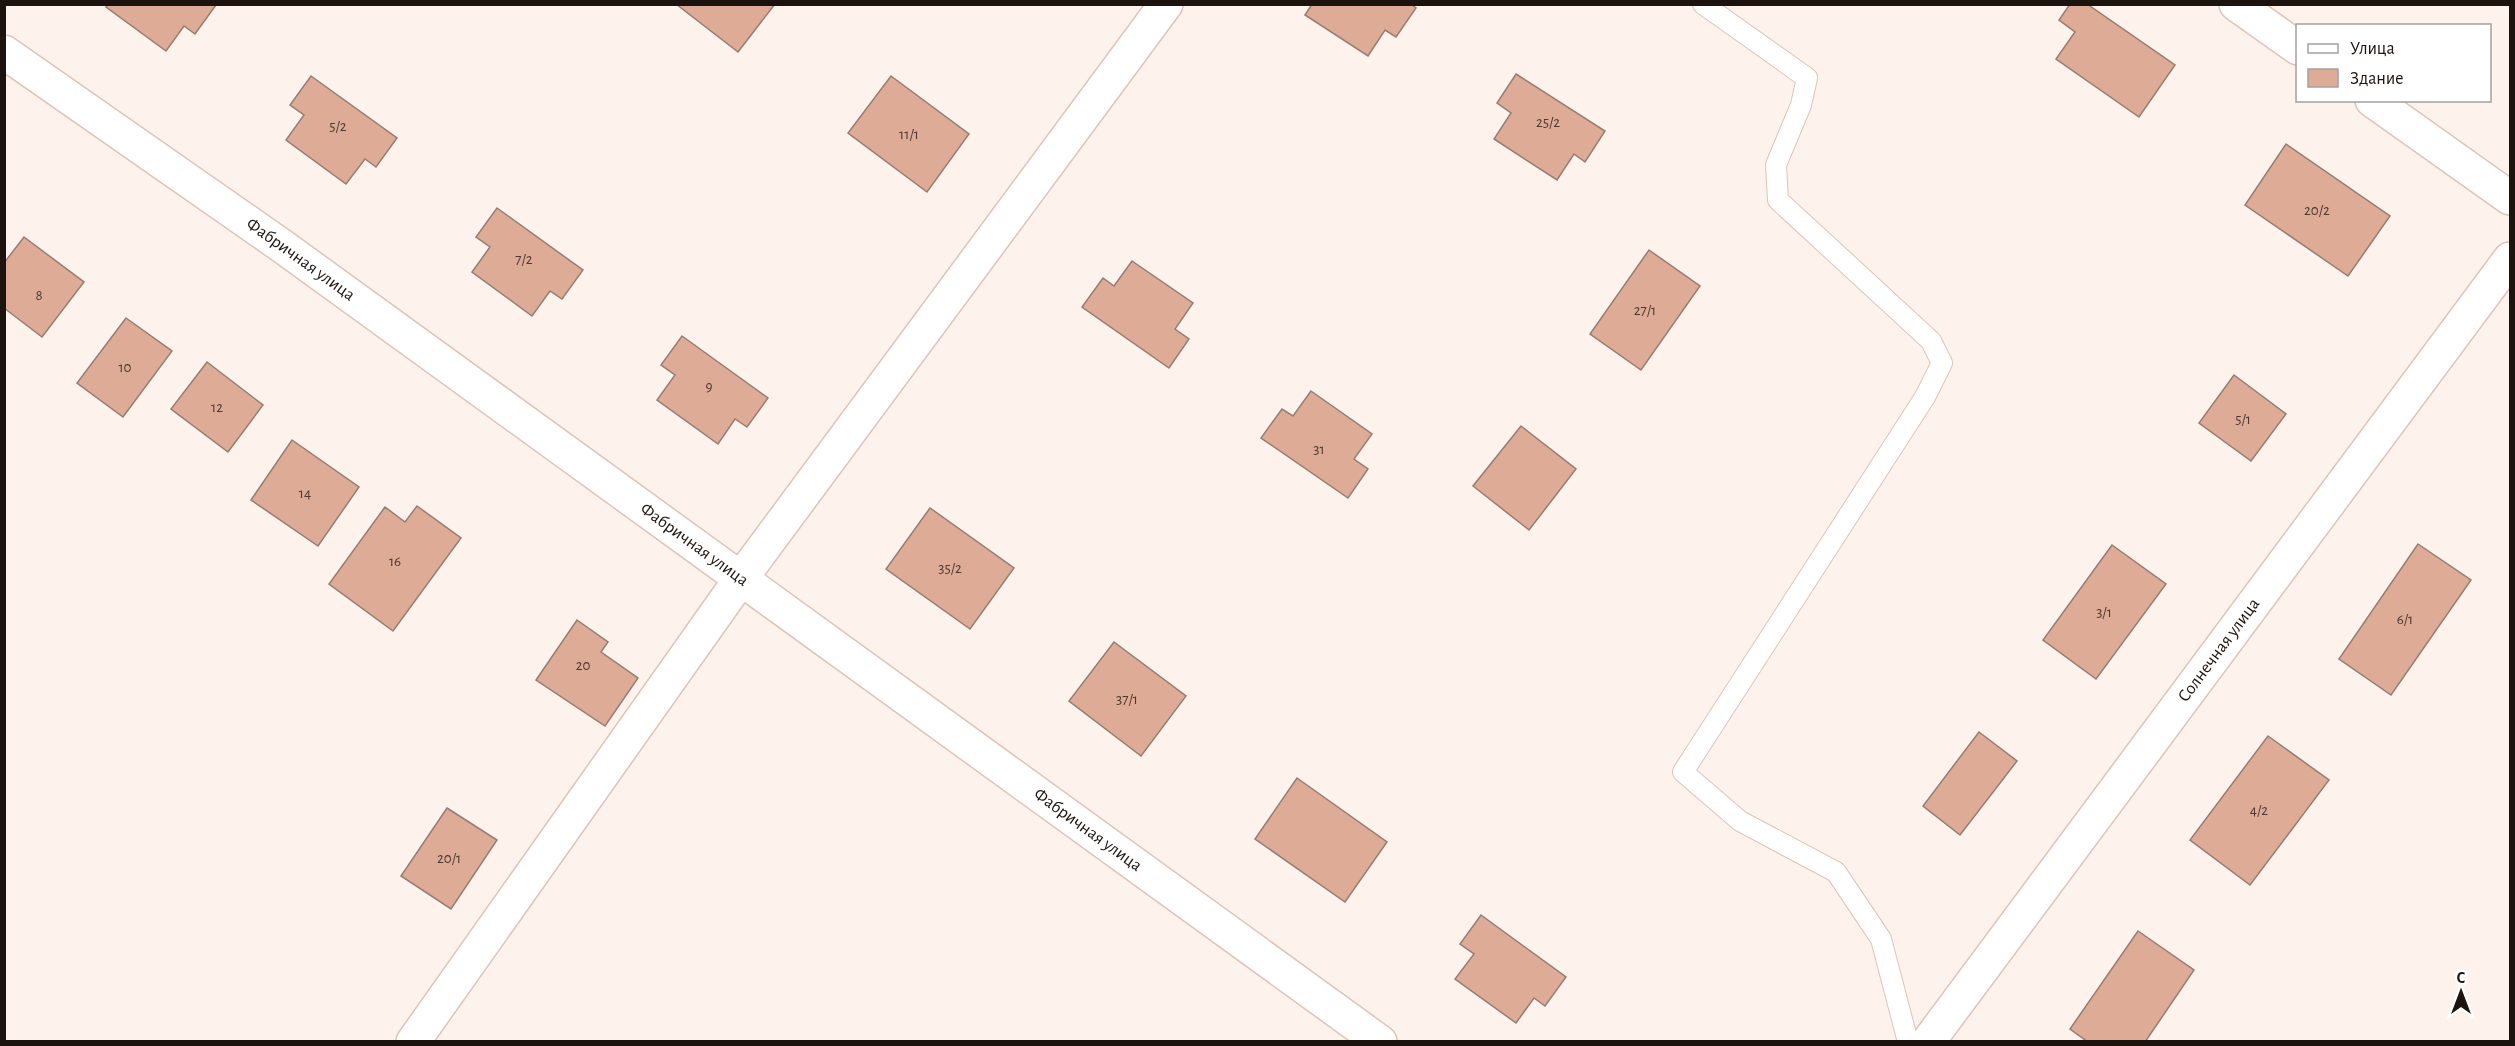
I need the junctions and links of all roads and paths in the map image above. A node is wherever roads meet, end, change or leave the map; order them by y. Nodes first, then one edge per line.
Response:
1 (1166, 4) edge
2 (1703, 4) edge
3 (2236, 4) edge
4 (2296, 47) edge
5 (4, 52) edge
6 (2375, 102) edge
7 (2511, 198) edge
8 (2511, 259) edge
9 (742, 577) junction
10 (413, 1041) edge
11 (1380, 1041) edge
12 (1908, 1041) edge
13 (1928, 1041) edge

1 - 9 street
2 - 12 lane
3 - 4 street
5 - 9 street, Фабричная улица
6 - 7 street
8 - 13 street, Солнечная улица
9 - 10 street
9 - 11 street, Фабричная улица

